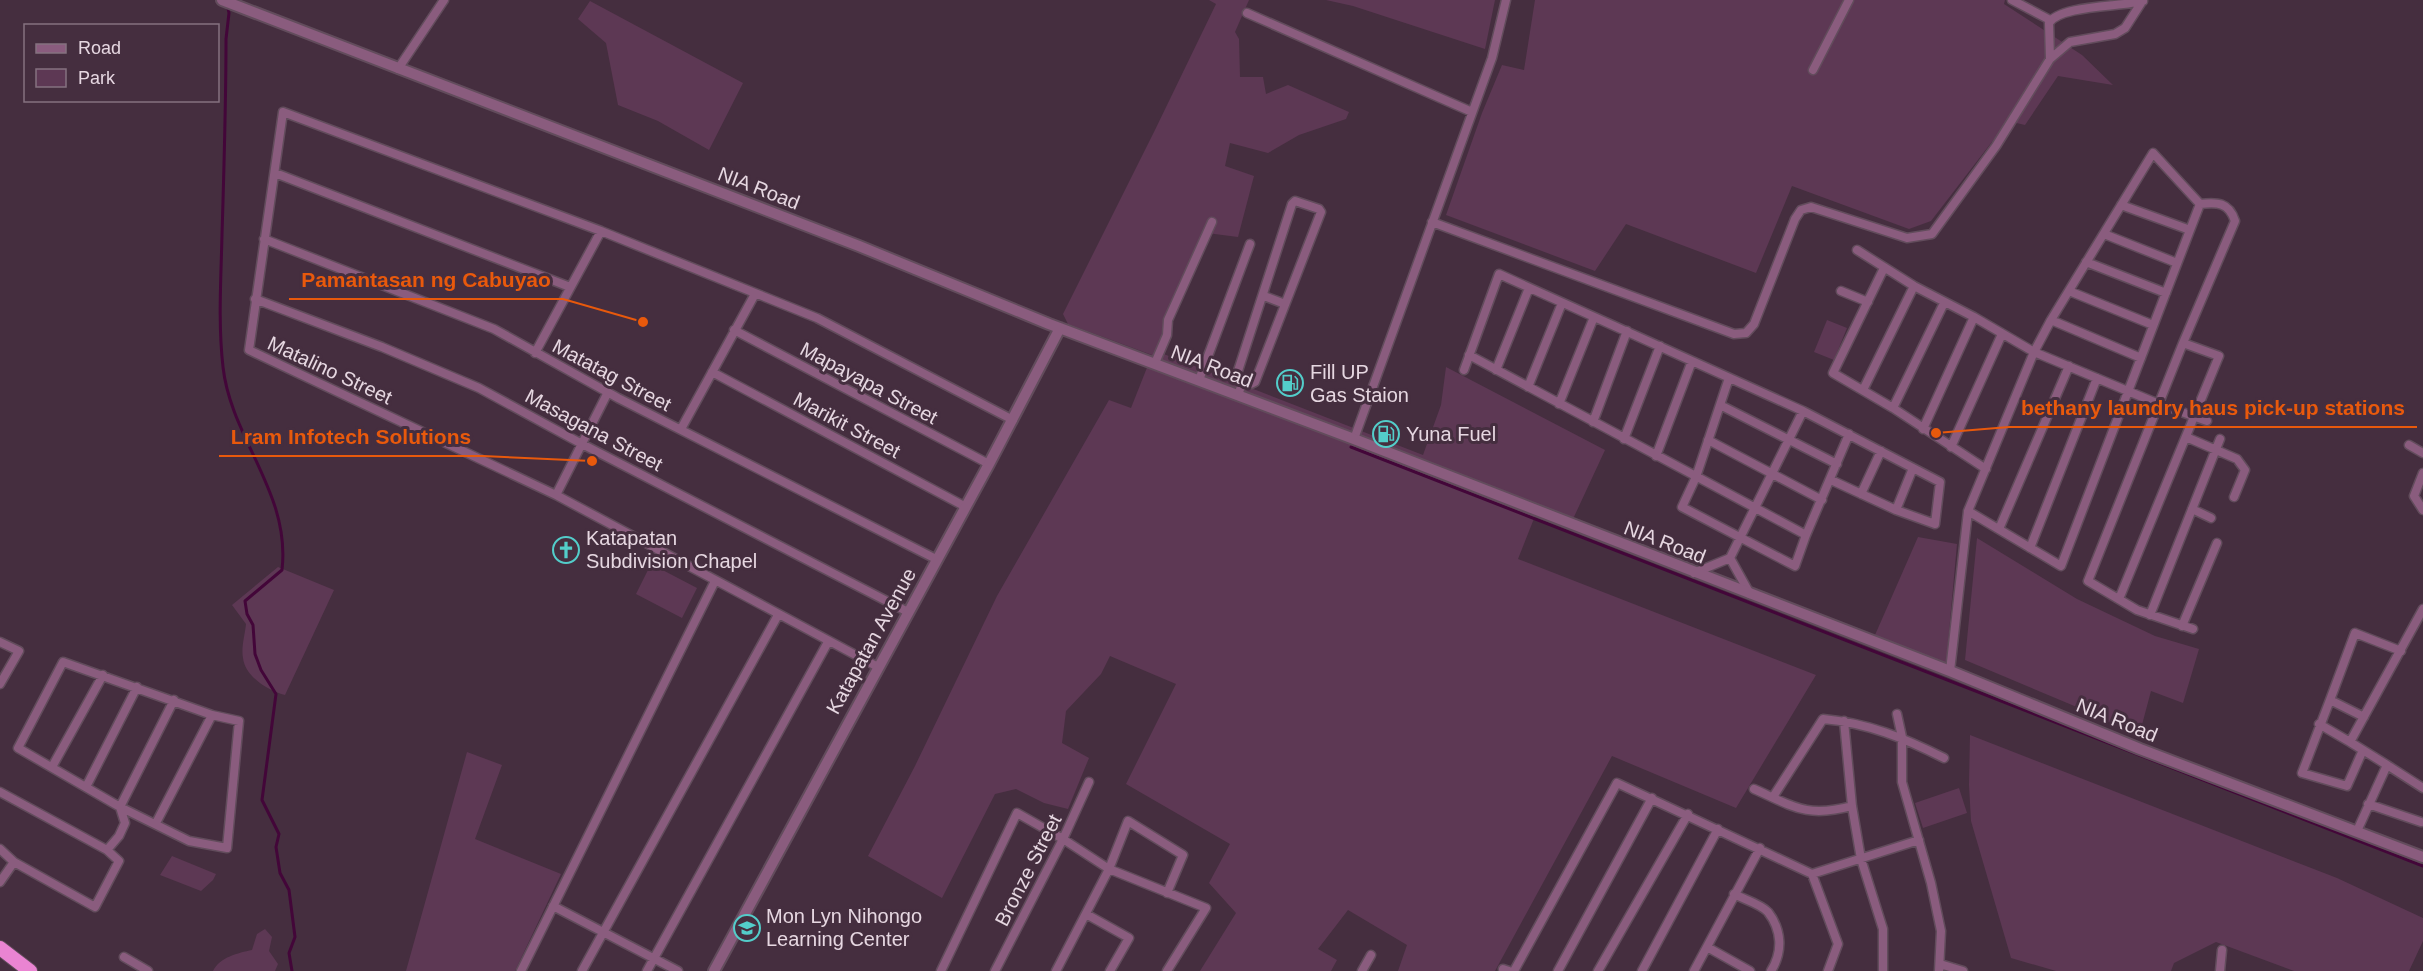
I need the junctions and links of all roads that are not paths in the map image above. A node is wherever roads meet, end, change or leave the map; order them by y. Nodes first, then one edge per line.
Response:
1 (222, 0) edge
2 (444, 0) edge
3 (1506, 0) edge
4 (1849, 0) edge
5 (2012, 0) edge
6 (2143, 0) edge
7 (1248, 13) dead end
8 (2050, 20) junction
9 (2050, 59) junction
10 (398, 69) junction
11 (1813, 70) dead end
12 (1472, 112) junction
13 (276, 173) junction
14 (2200, 204) junction
15 (2121, 205) junction
16 (1212, 222) dead end
17 (1432, 222) junction
18 (2190, 230) junction
19 (601, 231) junction
20 (2104, 234) junction
21 (264, 239) junction
22 (1250, 244) dead end
23 (1857, 250) dead end
24 (2086, 262) junction
25 (2177, 263) junction
26 (1884, 268) junction
27 (1914, 286) junction
28 (570, 287) junction
29 (1529, 288) junction
30 (1841, 291) dead end
31 (2068, 291) junction
32 (2166, 293) junction
33 (755, 294) junction
34 (1264, 296) junction
35 (255, 299) junction
36 (1868, 302) junction
37 (1562, 303) junction
38 (1944, 303) junction
39 (1285, 304) junction
40 (1594, 317) junction
41 (1974, 317) junction
42 (2051, 320) junction
43 (2153, 325) junction
44 (1060, 328) junction
45 (734, 330) junction
46 (1627, 332) junction
47 (2002, 334) junction
48 (2183, 343) junction
49 (1660, 346) junction
50 (2034, 352) junction
51 (535, 353) junction
52 (1469, 356) junction
53 (2140, 358) junction
54 (1692, 361) junction
55 (1155, 363) junction
56 (2069, 366) junction
57 (1464, 370) dead end
58 (1496, 370) junction
59 (712, 372) junction
60 (1729, 378) junction
61 (2097, 378) junction
62 (1199, 380) junction
63 (1243, 381) junction
64 (1528, 387) junction
65 (1863, 390) junction
66 (608, 392) junction
67 (2128, 392) junction
68 (1238, 395) junction
69 (1559, 404) junction
70 (2159, 404) junction
71 (1720, 405) junction
72 (1893, 408) junction
73 (1803, 411) junction
74 (2195, 416) junction
75 (1013, 420) junction
76 (2207, 421) dead end
77 (1593, 422) junction
78 (681, 429) junction
79 (1923, 429) junction
80 (1849, 434) junction
81 (2186, 438) junction
82 (1354, 439) junction
83 (1624, 439) junction
84 (2220, 439) dead end
85 (1708, 440) junction
86 (1789, 440) junction
87 (582, 444) junction
88 (2409, 446) dead end
89 (1951, 447) junction
90 (2215, 450) junction
91 (1881, 451) junction
92 (2423, 453) edge
93 (1656, 456) junction
94 (989, 464) junction
95 (1837, 464) junction
96 (1913, 468) junction
97 (1986, 469) junction
98 (1772, 473) junction
99 (2423, 473) edge
100 (1696, 477) junction
101 (1831, 480) junction
102 (1861, 494) junction
103 (556, 495) junction
104 (2234, 496) dead end
105 (1822, 500) junction
106 (966, 507) junction
107 (1754, 509) junction
108 (2192, 509) junction
109 (1896, 510) junction
110 (2423, 510) edge
111 (1968, 511) junction
112 (2211, 518) dead end
113 (1999, 529) junction
114 (1806, 536) junction
115 (1740, 537) junction
116 (2217, 543) dead end
117 (2030, 548) junction
118 (1730, 558) junction
119 (936, 559) junction
120 (1694, 573) junction
121 (715, 581) junction
122 (1750, 594) junction
123 (2119, 599) junction
124 (2423, 609) edge
125 (908, 612) junction
126 (778, 615) junction
127 (2150, 615) junction
128 (2182, 626) junction
129 (2193, 629) dead end
130 (0, 642) edge
131 (828, 642) junction
132 (2401, 651) junction
133 (878, 667) junction
134 (1950, 671) junction
135 (103, 675) junction
136 (0, 684) edge
137 (137, 687) junction
138 (174, 700) junction
139 (2330, 700) junction
140 (1897, 714) dead end
141 (212, 715) junction
142 (2364, 717) junction
143 (1844, 721) junction
144 (2319, 724) junction
145 (1902, 737) junction
146 (2350, 741) junction
147 (2363, 750) junction
148 (1944, 758) dead end
149 (2387, 765) junction
150 (52, 767) junction
151 (1089, 782) dead end
152 (86, 787) junction
153 (2423, 788) edge
154 (1754, 789) dead end
155 (0, 792) edge
156 (1773, 797) junction
157 (1652, 798) junction
158 (2368, 804) junction
159 (1852, 806) junction
160 (120, 807) junction
161 (1688, 814) junction
162 (2421, 822) dead end
163 (156, 823) junction
164 (1718, 829) junction
165 (2357, 831) junction
166 (1063, 839) junction
167 (1918, 840) junction
168 (1760, 848) junction
169 (0, 849) edge
170 (107, 850) junction
171 (2423, 857) edge
172 (1861, 859) junction
173 (14, 862) junction
174 (1109, 869) junction
175 (1812, 874) junction
176 (0, 882) edge
177 (1167, 893) junction
178 (1734, 894) junction
179 (553, 906) junction
180 (1086, 914) junction
181 (603, 932) junction
182 (1707, 947) junction
183 (0, 948) edge
184 (2222, 950) dead end
185 (1371, 955) dead end
186 (124, 957) dead end
187 (654, 959) junction
188 (1940, 968) edge
189 (30, 971) edge
190 (148, 971) edge
191 (521, 971) edge
192 (582, 971) edge
193 (647, 971) edge
194 (678, 971) edge
195 (714, 971) edge
196 (941, 971) edge
197 (995, 971) edge
198 (1056, 971) edge
199 (1110, 971) edge
200 (1167, 971) edge
201 (1362, 971) edge
202 (1514, 971) edge
203 (1557, 971) edge
204 (1598, 971) edge
205 (1642, 971) edge
206 (1694, 971) edge
207 (1750, 971) edge
208 (1771, 971) edge
209 (1828, 971) edge
210 (1883, 971) edge
211 (1963, 971) edge
212 (2220, 971) edge

1 - 10 street, NIA Road
2 - 10 street
3 - 12 street
4 - 11 street
5 - 8 street
6 - 8 street
6 - 9 street
7 - 12 street
8 - 9 street
9 - 17 street
10 - 44 street, NIA Road
12 - 17 street
13 - 19 street
13 - 21 street
13 - 28 street
14 - 15 street
14 - 18 street
14 - 48 street
15 - 18 street
15 - 20 street
16 - 55 street
17 - 82 street
18 - 25 street
19 - 28 street
19 - 33 street
20 - 24 street
20 - 25 street
21 - 35 street
21 - 51 street, Matatag Street
22 - 62 street
23 - 26 street
24 - 31 street
24 - 32 street
25 - 32 street
26 - 27 street
26 - 36 street
27 - 38 street
27 - 65 street
28 - 51 street
29 - 37 street
29 - 52 street
29 - 58 street
30 - 36 street
31 - 42 street
31 - 43 street
32 - 43 street
33 - 45 street
33 - 75 street
34 - 39 street
34 - 39 street
34 - 63 street
35 - 87 street, Masagana Street
35 - 103 street, Matalino Street
36 - 65 street
37 - 40 street
37 - 64 street
38 - 41 street
38 - 72 street
39 - 63 street
40 - 46 street
40 - 69 street
41 - 47 street
41 - 79 street
42 - 50 street
42 - 53 street
43 - 53 street
44 - 55 street, NIA Road
44 - 75 street, Katapatan Avenue
45 - 59 street
45 - 94 street, Mapayapa Street
46 - 49 street
46 - 77 street
47 - 50 street
47 - 89 street
48 - 70 street
48 - 74 street
49 - 54 street
49 - 83 street
50 - 56 street
50 - 97 street
51 - 66 street, Matatag Street
52 - 57 street
52 - 58 street
53 - 67 street
54 - 60 street
54 - 93 street
55 - 62 street, NIA Road
56 - 61 street
56 - 113 street
58 - 64 street
59 - 78 street
59 - 106 street, Marikit Street
60 - 71 street
60 - 73 street
61 - 67 street
61 - 117 street
62 - 68 street, NIA Road
63 - 68 street
64 - 69 street
65 - 72 street
66 - 78 street, Matatag Street
66 - 87 street
67 - 70 street
67 - 117 street
68 - 82 street, NIA Road
69 - 77 street
70 - 74 street
70 - 123 street
71 - 85 street
71 - 86 street
72 - 79 street
73 - 80 street
73 - 86 street
74 - 76 street
74 - 81 street
75 - 94 street, Katapatan Avenue
77 - 83 street
78 - 119 street, Matatag Street
79 - 89 street
80 - 91 street
80 - 95 street
81 - 90 street
81 - 123 street
82 - 120 street, NIA Road
83 - 93 street
84 - 90 street
85 - 98 street
85 - 100 street
86 - 95 street
86 - 98 street
87 - 103 street
87 - 125 street, Masagana Street
88 - 92 street
89 - 97 street
90 - 104 street
90 - 108 street
91 - 96 street
91 - 102 street
93 - 100 street
94 - 106 street, Katapatan Avenue
95 - 101 street
96 - 109 street
96 - 109 street
97 - 111 street
98 - 105 street
98 - 107 street
99 - 110 street
100 - 107 street
100 - 115 street
101 - 102 street
101 - 105 street
102 - 109 street
103 - 121 street, Matalino Street
105 - 114 street
106 - 119 street, Katapatan Avenue
107 - 114 street
107 - 115 street
108 - 112 street
108 - 127 street
111 - 113 street
111 - 134 street
113 - 117 street
114 - 115 street
115 - 118 street
116 - 128 street
118 - 120 street
118 - 122 street
119 - 125 street, Katapatan Avenue
120 - 122 street, NIA Road
121 - 126 street, Matalino Street
121 - 179 street
122 - 134 street, NIA Road
123 - 127 street
124 - 132 street
125 - 133 street, Katapatan Avenue
126 - 131 street, Matalino Street
126 - 181 street
127 - 128 street
128 - 129 street
130 - 136 street
131 - 133 street, Matalino Street
131 - 187 street
132 - 139 street
132 - 142 street
133 - 195 street, Katapatan Avenue
134 - 165 street, NIA Road
135 - 137 street
135 - 150 street
135 - 150 street
137 - 138 street
137 - 152 street
138 - 141 street
138 - 160 street
139 - 142 street
139 - 144 street
140 - 145 street
141 - 163 street
141 - 163 street
142 - 146 street
143 - 145 street
143 - 156 street
143 - 159 street
144 - 146 street
144 - 147 street
145 - 148 street
145 - 167 street
146 - 147 street
147 - 149 street
149 - 153 street
149 - 158 street
150 - 152 street
151 - 166 street, Bronze Street
152 - 160 street
154 - 156 street
155 - 170 street
156 - 159 street
157 - 161 street
157 - 202 street
157 - 203 street
158 - 162 street
158 - 165 street
159 - 172 street
160 - 163 street
160 - 170 street
161 - 164 street
161 - 204 street
164 - 168 street
164 - 205 street
165 - 171 street, NIA Road
166 - 174 street
166 - 196 street
166 - 197 street, Bronze Street
167 - 172 street
167 - 188 street
168 - 175 street
168 - 178 street
169 - 173 street
170 - 173 street
172 - 175 street
172 - 210 street
173 - 176 street
174 - 177 street
174 - 177 street
174 - 180 street
175 - 209 street
177 - 200 street
178 - 182 street
178 - 208 street
179 - 181 street
179 - 191 street
180 - 198 street
180 - 199 street
181 - 187 street
181 - 192 street
182 - 206 street
182 - 207 street
183 - 189 highway
184 - 212 street
185 - 201 street
186 - 190 street
187 - 193 street
187 - 194 street
188 - 211 street

